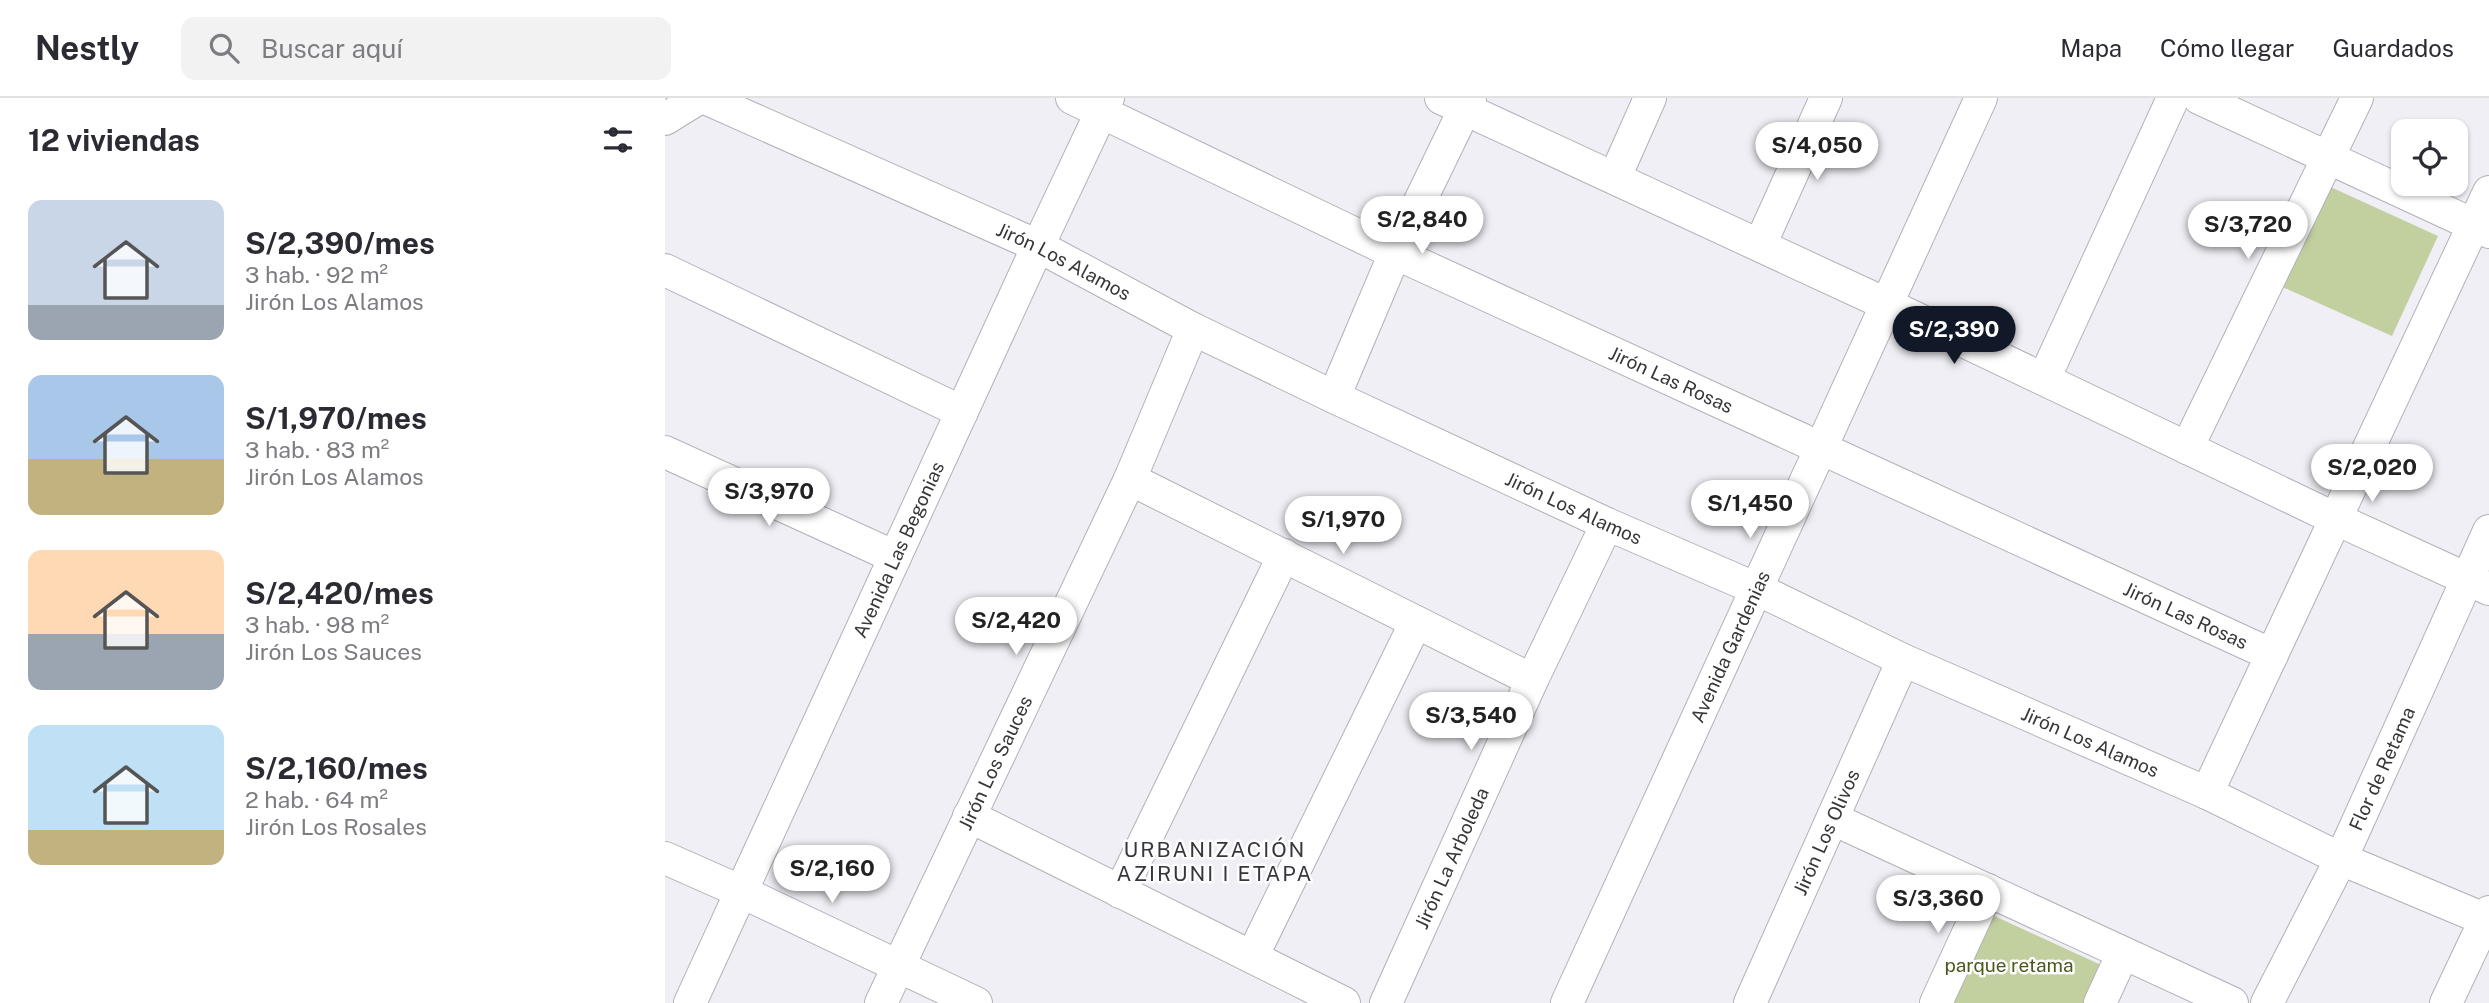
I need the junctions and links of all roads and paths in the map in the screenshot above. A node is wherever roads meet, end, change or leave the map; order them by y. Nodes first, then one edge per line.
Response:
1 (702, 98) edge
2 (1072, 98) edge
3 (1650, 98) edge
4 (1826, 98) edge
5 (1981, 98) edge
6 (2173, 98) edge
7 (2199, 98) edge
8 (2357, 98) edge
9 (1458, 102) edge
10 (1105, 104) edge
11 (665, 119) edge
12 (2328, 158) junction
13 (1615, 177) junction
14 (2489, 192) edge
15 (2482, 229) edge
16 (1760, 245) junction
17 (1038, 246) junction
18 (1395, 253) junction
19 (665, 270) edge
20 (1887, 304) junction
21 (1193, 328) junction
22 (2044, 379) junction
23 (1334, 397) junction
24 (962, 412) junction
25 (2187, 448) junction
26 (1820, 449) junction
27 (665, 452) edge
28 (1130, 479) junction
29 (2336, 519) junction
30 (1607, 524) junction
31 (2489, 531) edge
32 (1284, 555) junction
33 (895, 557) junction
34 (2478, 584) edge
35 (1757, 589) junction
36 (1416, 622) junction
37 (2272, 656) junction
38 (1903, 660) junction
39 (1532, 680) junction
40 (2207, 793) junction
41 (969, 816) junction
42 (1833, 818) junction
43 (665, 858) edge
44 (2341, 859) junction
45 (1988, 890) junction
46 (742, 892) junction
47 (1120, 892) junction
48 (2488, 918) edge
49 (2123, 953) junction
50 (1252, 957) junction
51 (898, 965) junction
52 (689, 1003) edge
53 (881, 1003) edge
54 (976, 1003) edge
55 (1344, 1003) edge
56 (1386, 1003) edge
57 (1567, 1003) edge
58 (1750, 1003) edge
59 (1935, 1003) edge
60 (2100, 1003) edge
61 (2232, 1003) edge
62 (2267, 1003) edge
63 (2446, 1003) edge

1 - 11 street
1 - 17 street, Jirón Los Alamos
2 - 10 street, Jirón Las Rosas
3 - 13 street
4 - 16 street
5 - 20 street, Avenida Gardenias
6 - 22 street
7 - 12 street
8 - 12 street
9 - 13 street
9 - 18 street
10 - 17 street, Avenida Las Begonias
10 - 18 street, Jirón Las Rosas
12 - 15 street
12 - 25 street
13 - 16 street
14 - 15 street
15 - 29 street
16 - 20 street
17 - 21 street, Jirón Los Alamos
17 - 24 street, Avenida Las Begonias
18 - 23 street
18 - 26 street, Jirón Las Rosas
19 - 24 street
20 - 22 street
20 - 26 street, Avenida Gardenias
21 - 23 street, Jirón Los Alamos
21 - 28 street, Jirón Los Sauces
22 - 25 street
23 - 30 street, Jirón Los Alamos
24 - 33 street, Avenida Las Begonias
25 - 29 street
26 - 35 street, Avenida Gardenias
26 - 37 street, Jirón Las Rosas
27 - 33 street
28 - 32 street
28 - 41 street, Jirón Los Sauces
29 - 34 street
29 - 37 street
30 - 35 street, Jirón Los Alamos
30 - 39 street, Jirón La Arboleda
31 - 34 street, Flor de Retama
32 - 36 street
32 - 47 street
33 - 46 street, Avenida Las Begonias
34 - 44 street, Flor de Retama
35 - 38 street, Jirón Los Alamos
35 - 57 street, Avenida Gardenias
36 - 39 street
36 - 50 street
37 - 40 street
38 - 40 street, Jirón Los Alamos
38 - 42 street, Jirón Los Olivos
39 - 56 street, Jirón La Arboleda
40 - 44 street, Jirón Los Alamos
41 - 47 street
41 - 51 street, Jirón Los Sauces
42 - 45 street
42 - 58 street, Jirón Los Olivos
43 - 46 street
44 - 48 street, Jirón Los Alamos
44 - 62 street, Flor de Retama
45 - 49 street
45 - 59 street
46 - 51 street
46 - 52 street, Avenida Las Begonias
47 - 50 street
48 - 63 street
49 - 60 street
49 - 61 street
50 - 55 street
51 - 53 street, Jirón Los Sauces
51 - 54 street

